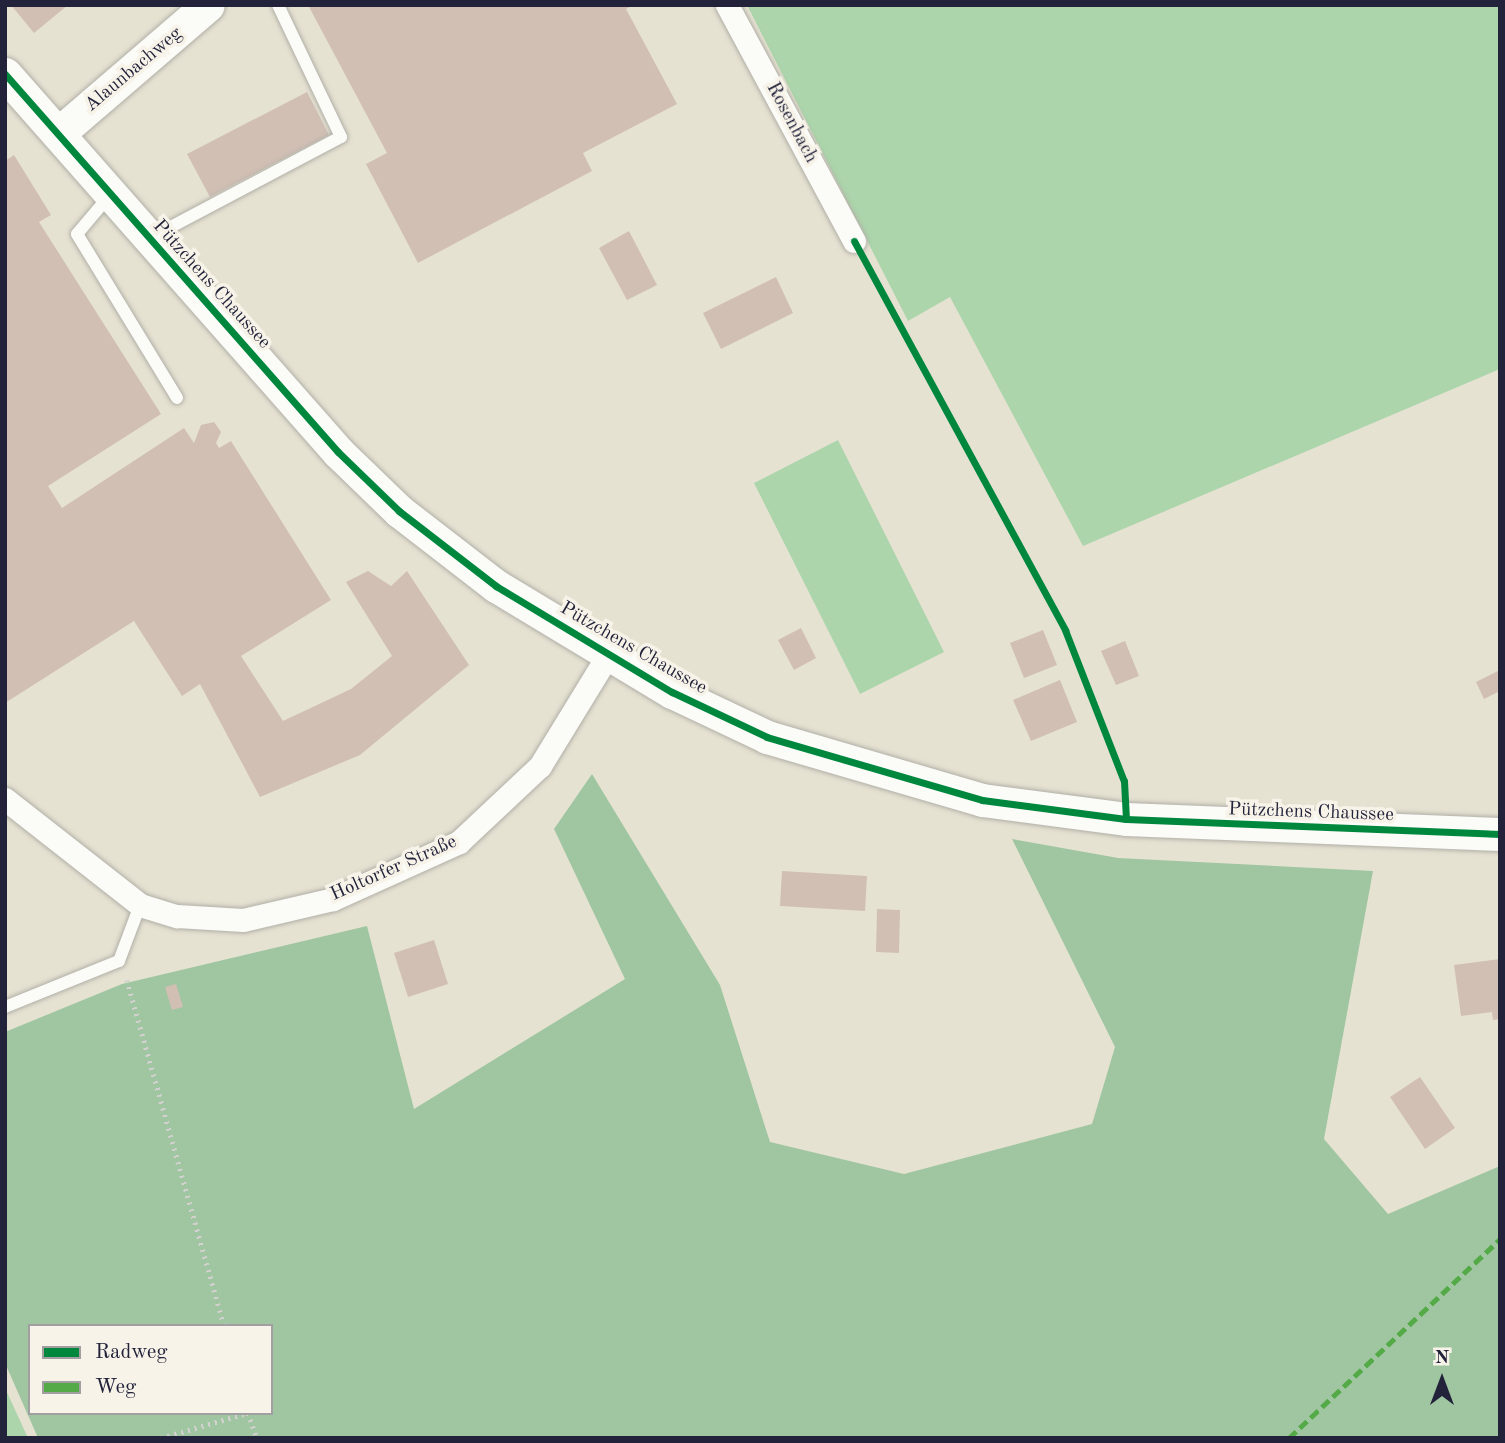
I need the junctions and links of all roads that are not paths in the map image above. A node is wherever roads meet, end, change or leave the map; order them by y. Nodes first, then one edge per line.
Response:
1 (208, 5) edge
2 (278, 5) edge
3 (727, 5) edge
4 (5, 74) edge
5 (59, 133) junction
6 (110, 194) junction
7 (149, 239) junction
8 (854, 241) dead end
9 (177, 398) dead end
10 (608, 655) junction
11 (5, 799) edge
12 (1500, 834) edge
13 (140, 905) junction
14 (5, 1007) edge

1 - 5 street, Alaunbachweg
2 - 7 lane
3 - 8 street, Rosenbach
4 - 5 street, Pützchens Chaussee
5 - 6 street, Pützchens Chaussee
6 - 7 street, Pützchens Chaussee
6 - 9 lane
7 - 10 street, Pützchens Chaussee
10 - 12 street, Pützchens Chaussee
10 - 13 street, Holtorfer Straße
11 - 13 street, Holtorfer Straße
13 - 14 lane

